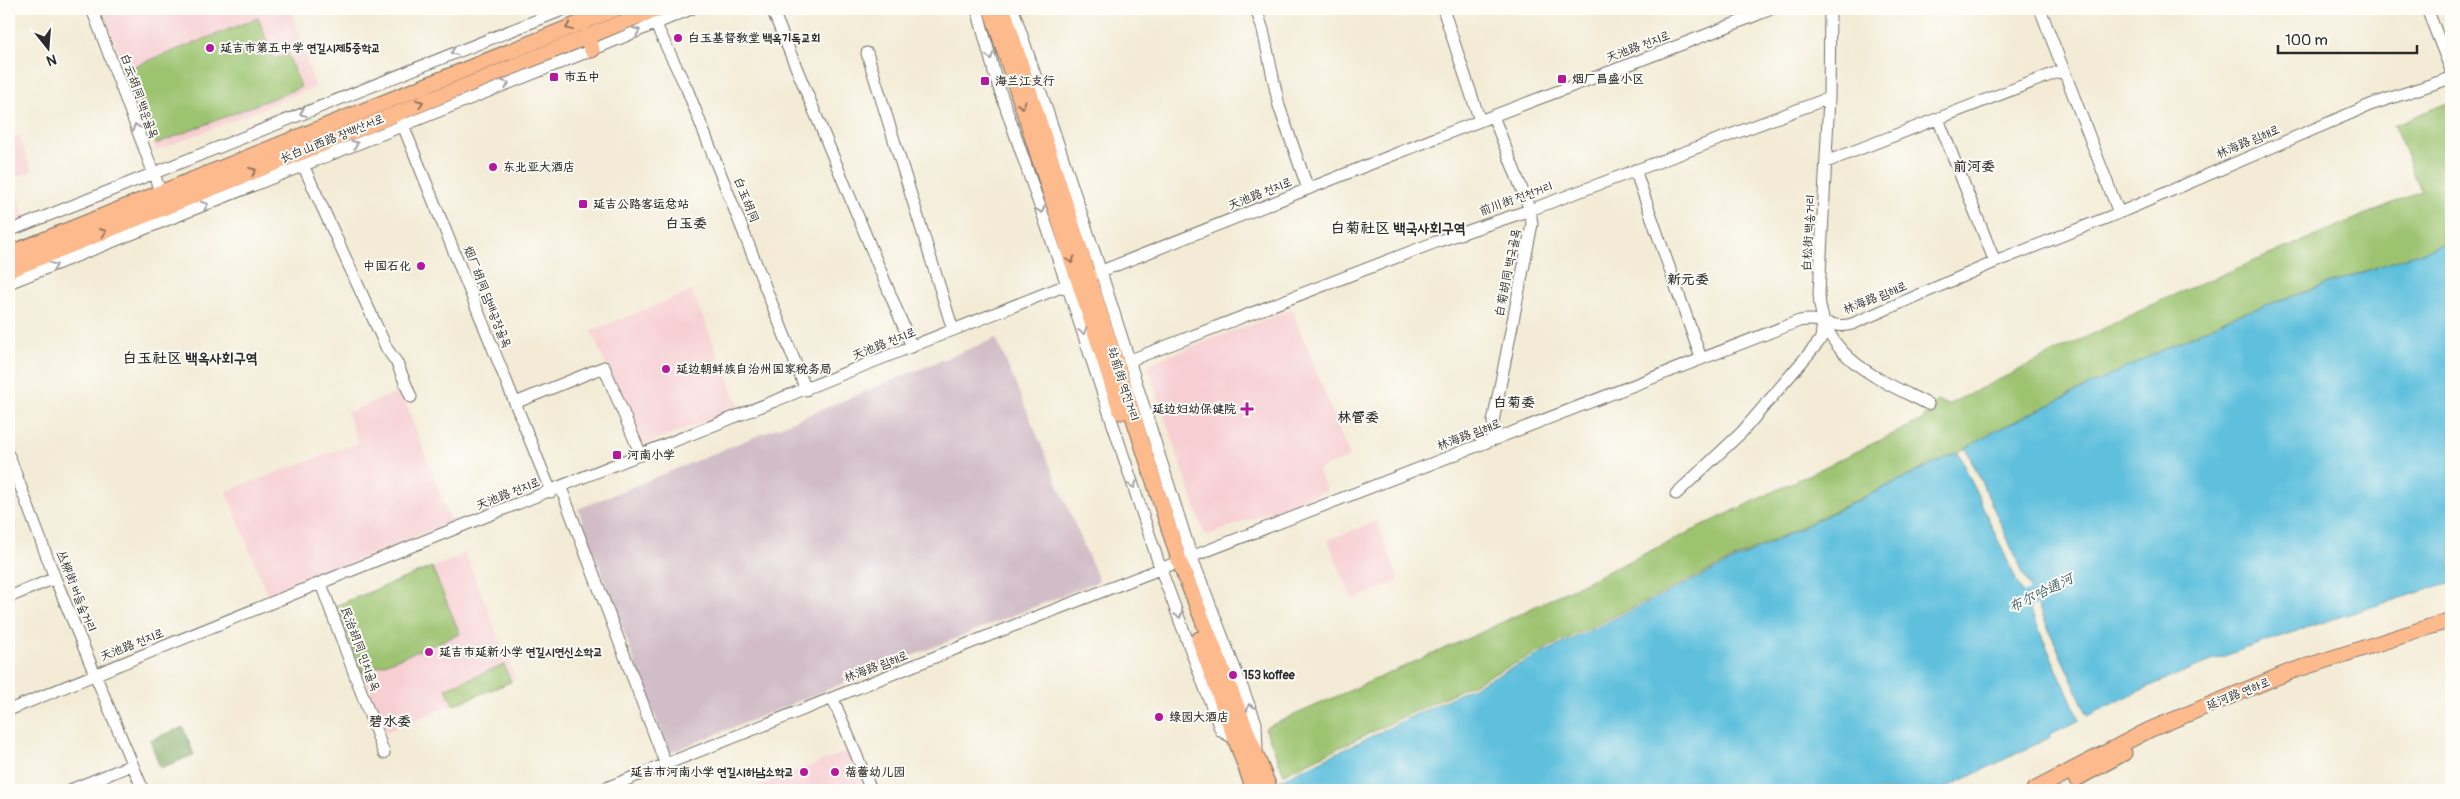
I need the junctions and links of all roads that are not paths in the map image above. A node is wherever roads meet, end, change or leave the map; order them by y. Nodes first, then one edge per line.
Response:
1 (92, 9) edge
2 (565, 9) edge
3 (691, 9) edge
4 (772, 9) edge
5 (977, 9) edge
6 (991, 9) edge
7 (1003, 9) edge
8 (1013, 9) edge
9 (1256, 9) edge
10 (1443, 9) edge
11 (1771, 9) edge
12 (1830, 9) edge
13 (2040, 9) edge
14 (2427, 9) edge
15 (604, 11) edge
16 (656, 16) edge
17 (586, 36) junction
18 (592, 50) junction
19 (867, 53) dead end
20 (2063, 70) junction
21 (2451, 70) edge
22 (2451, 78) edge
23 (1829, 98) junction
24 (1493, 116) junction
25 (400, 118) junction
26 (1938, 119) junction
27 (1480, 120) junction
28 (1826, 162) junction
29 (303, 166) junction
30 (1635, 170) junction
31 (153, 172) junction
32 (1308, 189) junction
33 (160, 193) junction
34 (1530, 210) junction
35 (2118, 213) junction
36 (9, 231) edge
37 (9, 254) edge
38 (1995, 262) junction
39 (9, 270) edge
40 (1084, 279) junction
41 (9, 284) edge
42 (1823, 320) junction
43 (953, 330) junction
44 (912, 347) junction
45 (1701, 358) junction
46 (1128, 361) junction
47 (806, 390) junction
48 (411, 397) dead end
49 (515, 403) junction
50 (1928, 404) dead end
51 (1497, 439) junction
52 (9, 456) edge
53 (641, 456) junction
54 (556, 490) junction
55 (1676, 494) dead end
56 (1176, 564) junction
57 (55, 578) junction
58 (321, 584) junction
59 (9, 597) edge
60 (2451, 620) edge
61 (2451, 630) edge
62 (94, 674) junction
63 (833, 699) junction
64 (9, 710) edge
65 (384, 753) dead end
66 (1254, 763) junction
67 (666, 764) junction
68 (132, 765) junction
69 (2038, 789) edge
70 (70, 790) edge
71 (143, 790) edge
72 (601, 790) edge
73 (871, 790) edge
74 (1254, 790) edge
75 (1270, 790) edge
76 (2055, 790) edge

31 -> 1 street, 白云胡同 백운골목
2 -> 31 street
3 - 16 street
4 - 44 street
5 -> 40 street, 站前街 역전거리
6 -> 40 main road, 站前街 역전거리
7 - 40 main road, 站前街 역전거리
8 - 40 street, 站前街 역전거리
9 - 32 street
10 - 27 street
11 - 24 street, 天池路 천지로
12 - 23 street, 白松街 백송거리
13 - 20 street
14 - 21 street
15 -> 33 main road, 长白山西路 장백산서로
16 - 17 main road, 长白山西路 장백산서로
18 -> 16 street
16 - 47 street, 白玉胡同
17 - 18 main road
25 -> 17 main road, 长白山西路 장백산서로
25 -> 18 street
19 - 43 street
20 - 26 street
20 - 35 street
22 - 35 street, 林海路 림해로
23 - 28 street, 白松街 백송거리
23 - 30 street, 前川街 전천거리
24 - 27 street, 天池路 천지로
24 - 34 street, 白菊胡同 백국골목
29 -> 25 street
39 -> 25 main road, 长白山西路 장백산서로
25 - 49 street, 烟厂胡同 담배공장골목
26 - 28 street
26 - 38 street
27 - 32 street, 天池路 천지로
28 - 42 street, 白松街 백송거리
41 -> 29 street
29 - 48 street
30 - 34 street, 前川街 전천거리
30 - 45 street
31 - 33 street, 白云胡同 백운골목
31 - 36 street
32 - 40 street, 天池路 천지로
33 - 37 main road, 长白山西路 장백산서로
34 - 46 street, 前川街 전천거리
34 - 51 street, 白菊胡同 백국골목
35 - 38 street, 林海路 림해로
38 - 42 street, 林海路 림해로
40 - 43 street, 天池路 천지로
40 - 46 street, 站前街 역전거리
40 - 56 main road, 站前街 역전거리
42 - 45 street, 林海路 림해로
42 - 50 street, 白松街 백송거리
42 - 55 street
43 - 44 street, 天池路 천지로
44 - 47 street, 天池路 천지로
45 - 51 street, 林海路 림해로
46 - 56 street, 站前街 역전거리
47 - 53 street, 天池路 천지로
49 - 53 street
49 - 54 street, 烟厂胡同 담배공장골목
51 - 56 street, 林海路 림해로
52 - 57 street, 丛柳街 버들숲거리
53 - 54 street, 天池路 천지로
54 - 58 street, 天池路 천지로
54 - 67 street, 烟厂胡同 담배공장골목
56 - 63 street, 林海路 림해로
66 -> 56 main road, 站前街 역전거리
56 -> 66 main road, 站前街 역전거리
57 - 59 street
57 - 62 street, 丛柳街 버들숲거리
58 - 62 street, 天池路 천지로
58 - 65 street, 民治胡同 민치골목
60 - 69 main road, 延河路 연하로
61 - 76 main road, 延河路 연하로
62 - 64 street, 天池路 천지로
62 - 68 street, 丛柳街 버들숲거리
63 - 67 street, 林海路 림해로
63 - 73 street
66 - 74 main road
66 - 75 main road
67 - 72 street, 林海路 림해로
68 - 70 street
68 - 71 street, 丛柳街 버들숲거리

